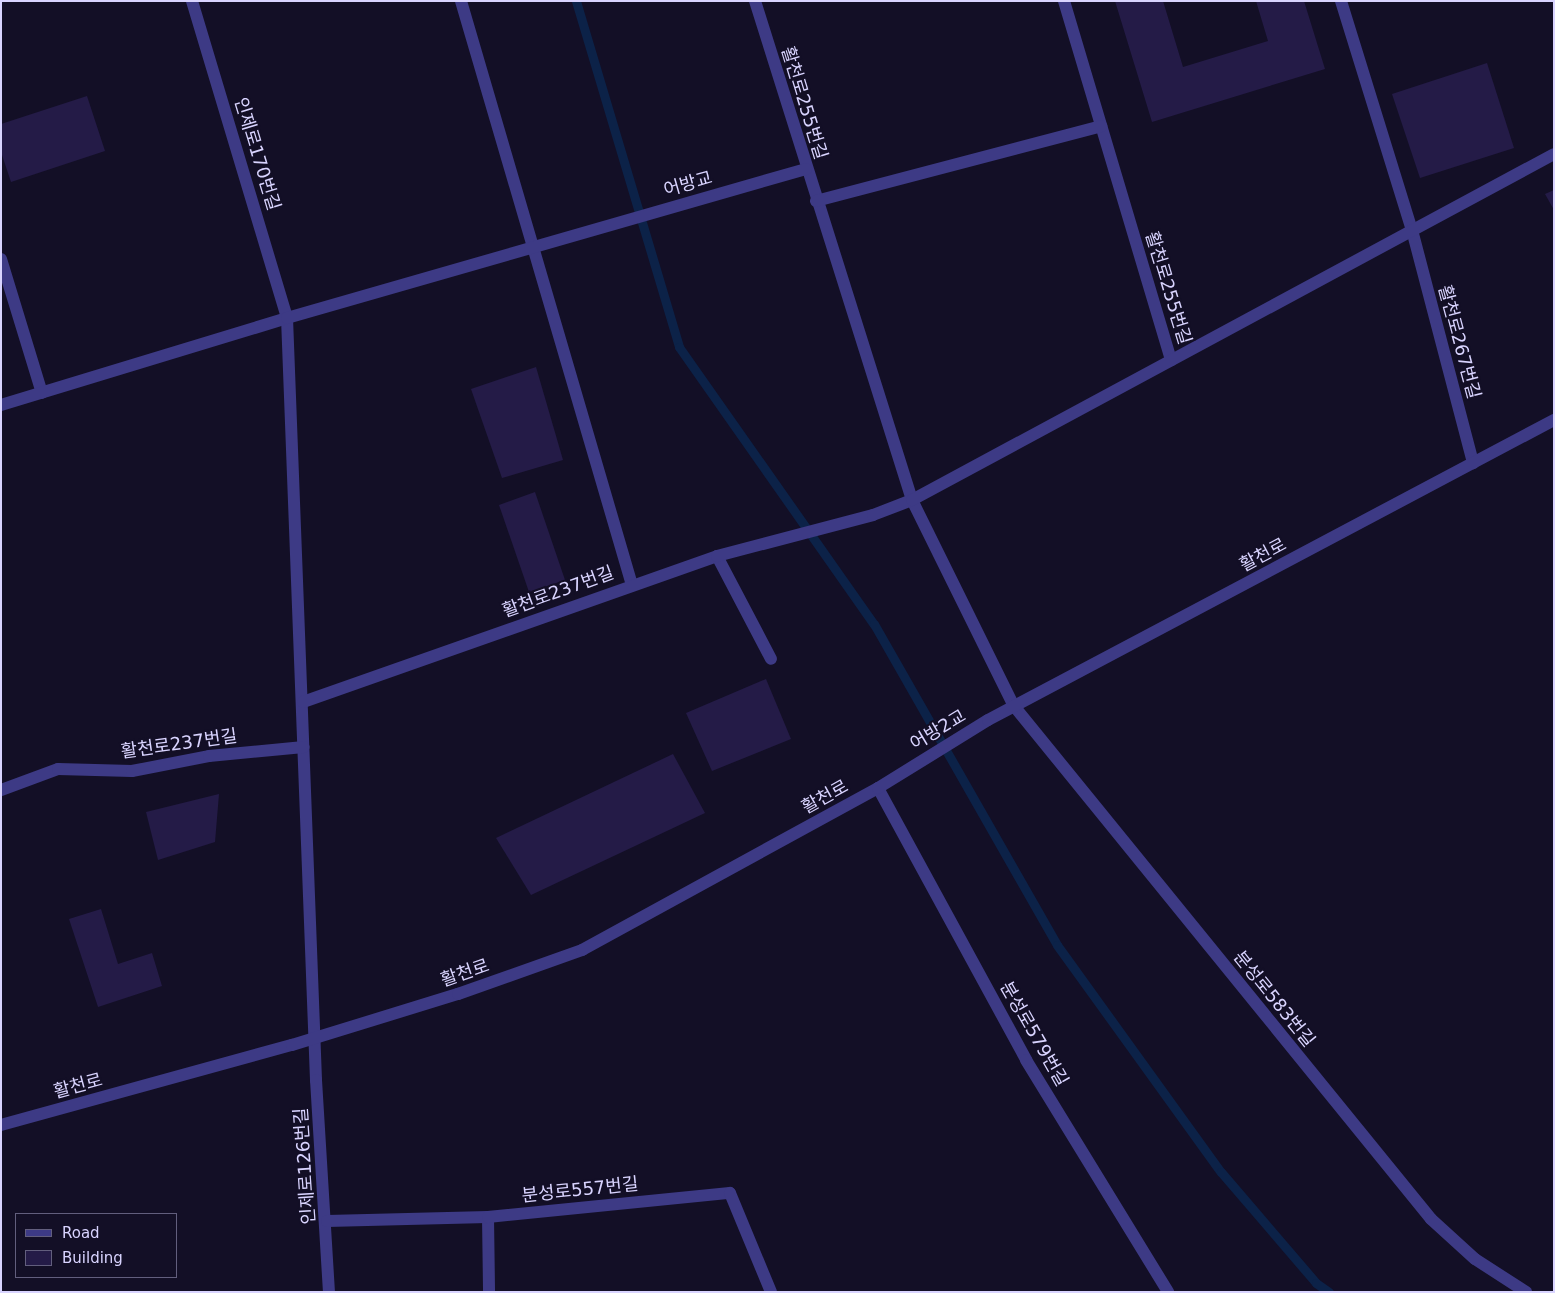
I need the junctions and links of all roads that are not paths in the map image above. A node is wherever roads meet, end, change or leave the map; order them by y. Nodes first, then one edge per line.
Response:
1 (192, 1) edge
2 (461, 1) edge
3 (755, 1) edge
4 (1064, 1) edge
5 (1341, 1) edge
6 (1101, 126) junction
7 (1554, 154) edge
8 (806, 169) junction
9 (816, 201) junction
10 (1412, 230) junction
11 (533, 247) junction
12 (1, 260) edge
13 (287, 318) junction
14 (1171, 360) junction
15 (42, 393) junction
16 (1, 405) edge
17 (1554, 420) edge
18 (1473, 463) junction
19 (912, 500) junction
20 (717, 556) junction
21 (632, 585) junction
22 (772, 659) dead end
23 (302, 702) junction
24 (1014, 706) junction
25 (988, 720) joint
26 (304, 747) junction
27 (907, 770) joint
28 (878, 788) junction
29 (1, 790) edge
30 (316, 1038) junction
31 (1, 1125) edge
32 (488, 1217) junction
33 (327, 1221) junction
34 (329, 1292) edge
35 (489, 1292) edge
36 (771, 1292) edge
37 (1168, 1292) edge
38 (1526, 1292) edge

1 - 13 street, 인제로170번길
2 - 11 street
3 - 8 street, 활천로255번길
4 - 6 street, 활천로255번길
5 - 10 street, 활천로267번길
6 - 9 street
6 - 14 street, 활천로255번길
7 - 10 street
8 - 9 street, 활천로255번길
8 - 11 street, 어방교
9 - 19 street, 활천로255번길
10 - 14 street
10 - 18 street, 활천로267번길
11 - 13 street
11 - 21 street
12 - 15 street
13 - 15 street
13 - 23 street
14 - 19 street, 활천로255번길
15 - 16 street
17 - 18 street, 활천로
18 - 24 street, 활천로
19 - 20 street, 활천로237번길
19 - 24 street, 활천로255번길
20 - 21 street, 활천로237번길
20 - 22 street
21 - 23 street, 활천로237번길
23 - 26 street
24 - 25 street, 활천로
24 - 38 street, 분성로583번길
25 - 27 street, 어방2교
26 - 29 street, 활천로237번길
26 - 30 street
27 - 28 street, 활천로
28 - 30 street, 활천로
28 - 37 street, 분성로579번길
30 - 31 street, 활천로
30 - 33 street, 인제로126번길
32 - 33 street, 분성로557번길
32 - 35 street
32 - 36 street, 분성로557번길
33 - 34 street, 인제로126번길

